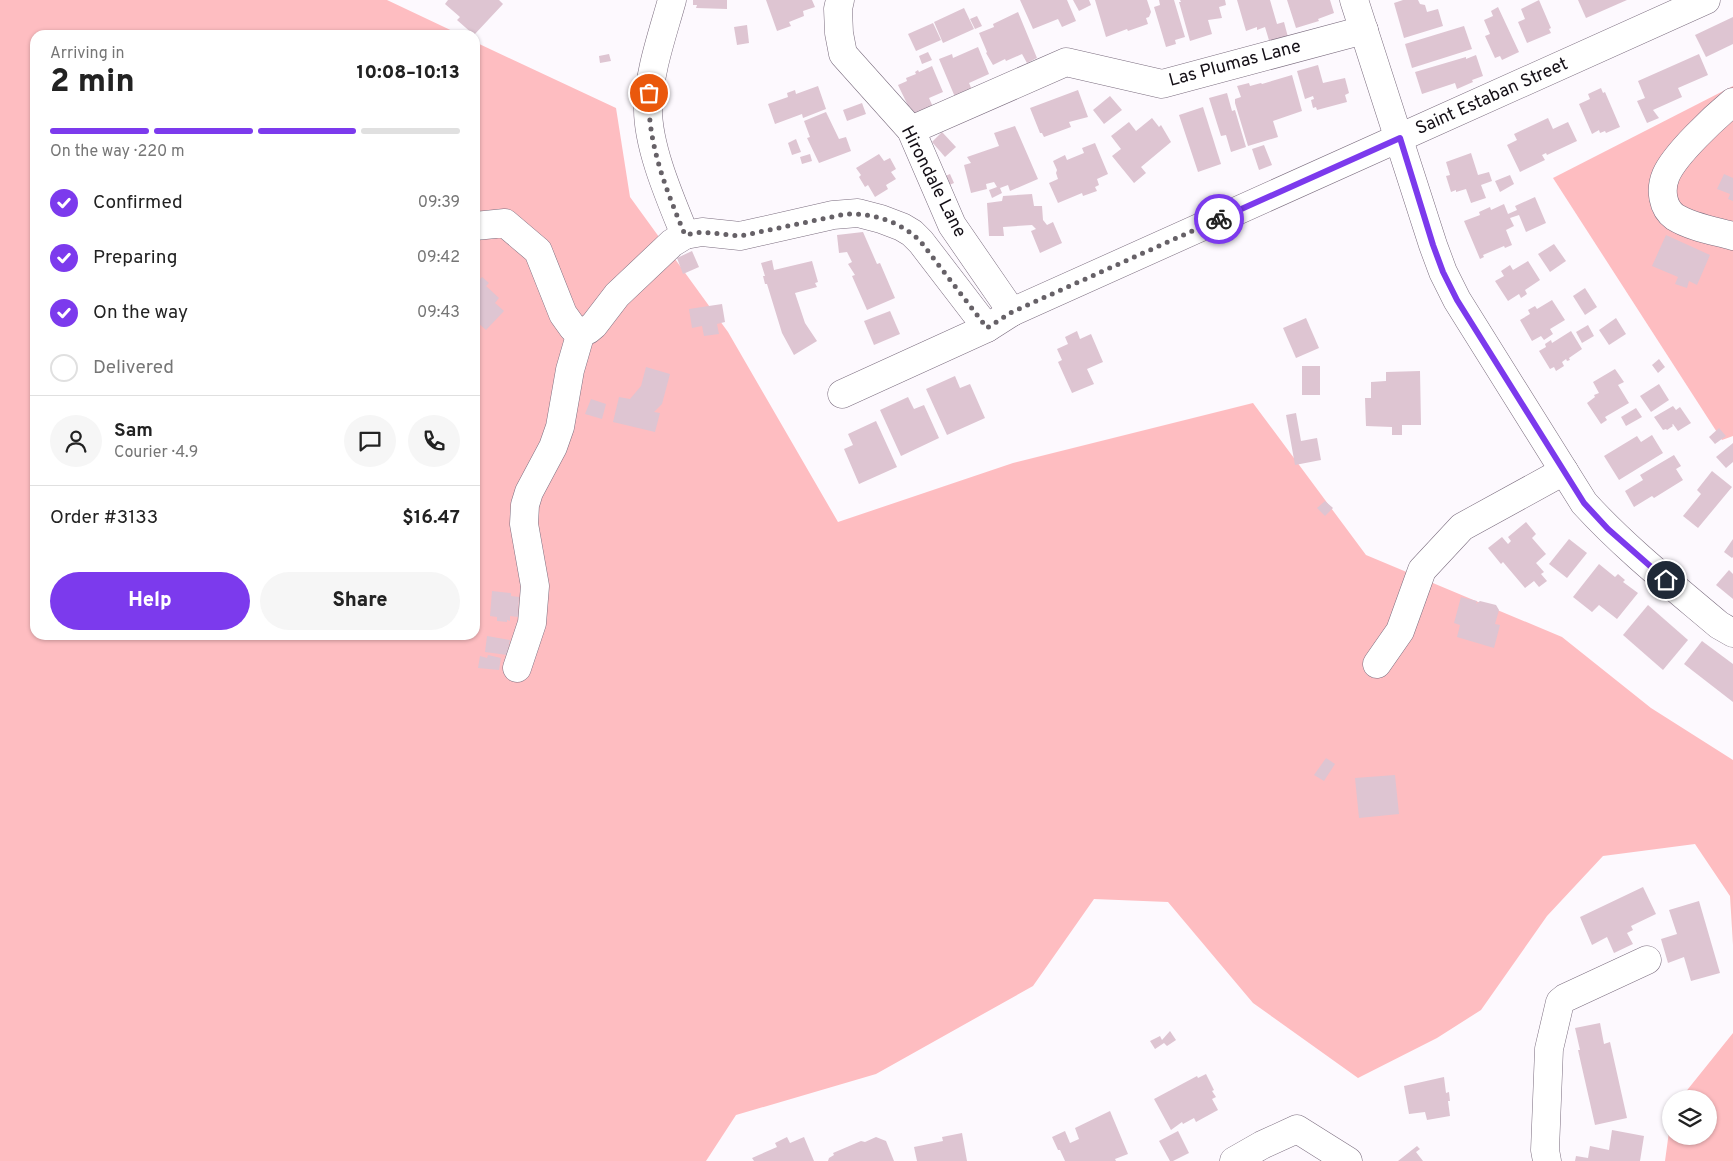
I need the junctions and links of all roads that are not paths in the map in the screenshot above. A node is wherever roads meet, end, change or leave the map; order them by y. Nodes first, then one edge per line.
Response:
1 (672, 0) edge
2 (840, 0) edge
3 (1354, 0) edge
4 (1706, 0) edge
5 (1364, 30) junction
6 (1733, 102) edge
7 (911, 130) junction
8 (1400, 138) junction
9 (480, 226) edge
10 (685, 235) junction
11 (1733, 236) edge
12 (1012, 312) junction
13 (987, 328) junction
14 (581, 332) junction
15 (842, 394) dead end
16 (1564, 471) junction
17 (1733, 634) edge
18 (1377, 664) dead end
19 (517, 668) dead end
20 (1647, 960) dead end
21 (1234, 1161) edge
22 (1348, 1161) edge
23 (1547, 1161) edge

1 - 10 street
2 - 7 street, Hirondale Lane
3 - 5 street
4 - 8 street, Saint Estaban Street
5 - 7 street, Las Plumas Lane
5 - 8 street
6 - 11 street
7 - 12 street, Hirondale Lane
8 - 12 street, Saint Estaban Street
8 - 16 street
9 - 14 street
10 - 13 street
10 - 14 street
12 - 13 street, Saint Estaban Street
13 - 15 street, Saint Estaban Street
14 - 19 street
16 - 17 street
16 - 18 street
20 - 23 street
21 - 22 street

